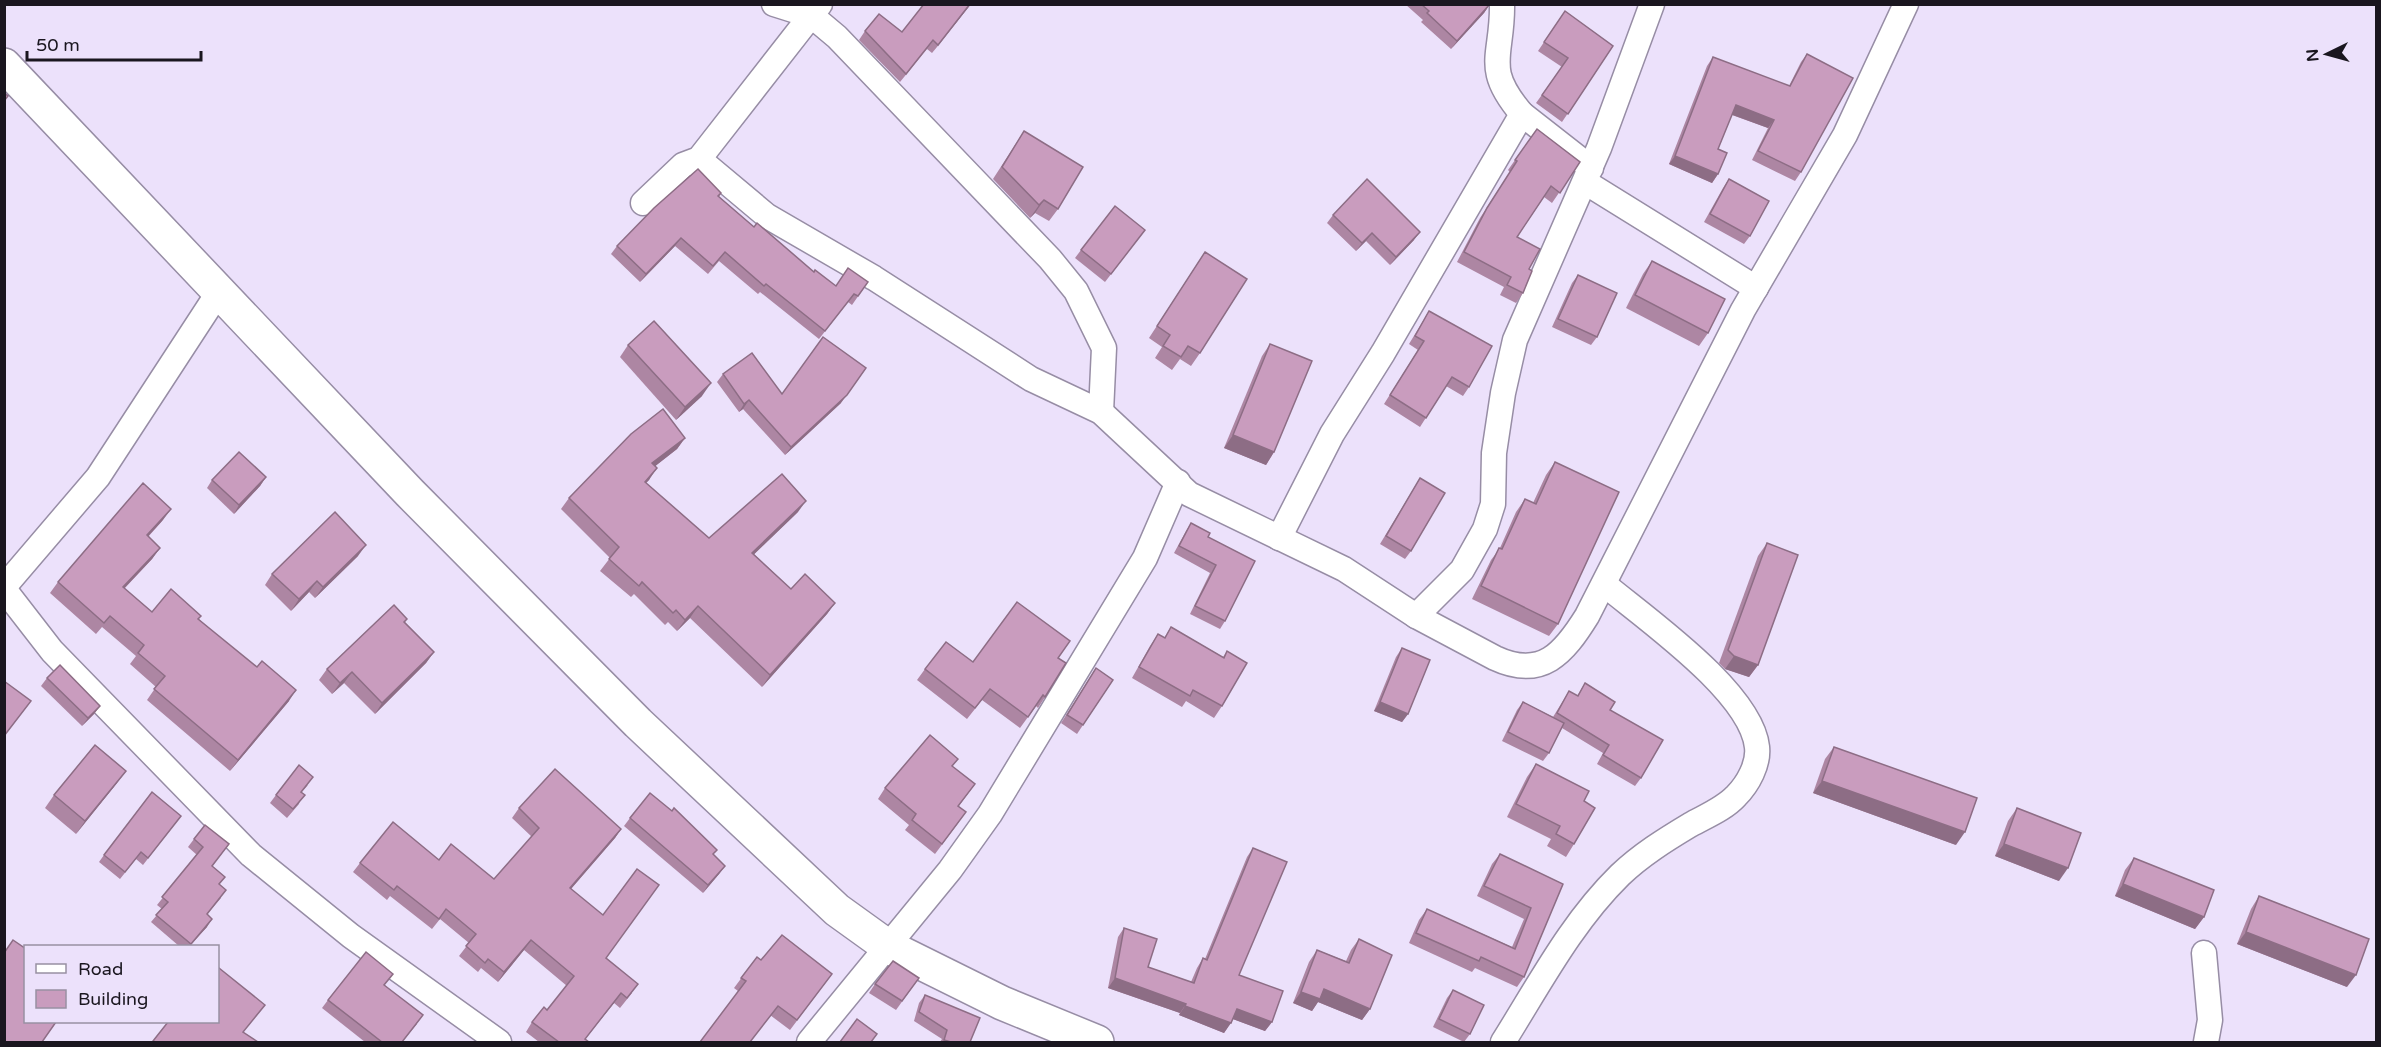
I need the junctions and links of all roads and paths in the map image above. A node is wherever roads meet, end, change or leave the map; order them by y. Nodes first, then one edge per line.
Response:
1 (774, 4) edge
2 (1502, 4) edge
3 (1652, 4) edge
4 (1906, 4) edge
5 (816, 10) edge
6 (4, 65) edge
7 (1522, 114) junction
8 (699, 159) junction
9 (1588, 175) junction
10 (643, 203) dead end
11 (1756, 288) junction
12 (220, 290) junction
13 (1101, 412) junction
14 (1178, 482) junction
15 (1279, 538) junction
16 (1604, 584) junction
17 (4, 588) edge
18 (1416, 616) junction
19 (886, 946) junction
20 (2204, 953) dead end
21 (499, 1042) edge
22 (809, 1042) edge
23 (1097, 1042) edge
24 (1503, 1042) edge
25 (2206, 1042) edge

1 - 5 street
2 - 7 street
3 - 9 street
4 - 11 street
5 - 8 street
5 - 13 street
6 - 12 main road
7 - 9 street
7 - 15 street
8 - 10 street
8 - 13 street
9 - 11 street
9 - 18 street
11 - 16 street
12 - 17 street
12 - 19 main road
13 - 14 street
14 - 15 street
14 - 19 street
15 - 18 street
16 - 18 street
16 - 24 street
17 - 21 street
19 - 22 street
19 - 23 main road
20 - 25 street

